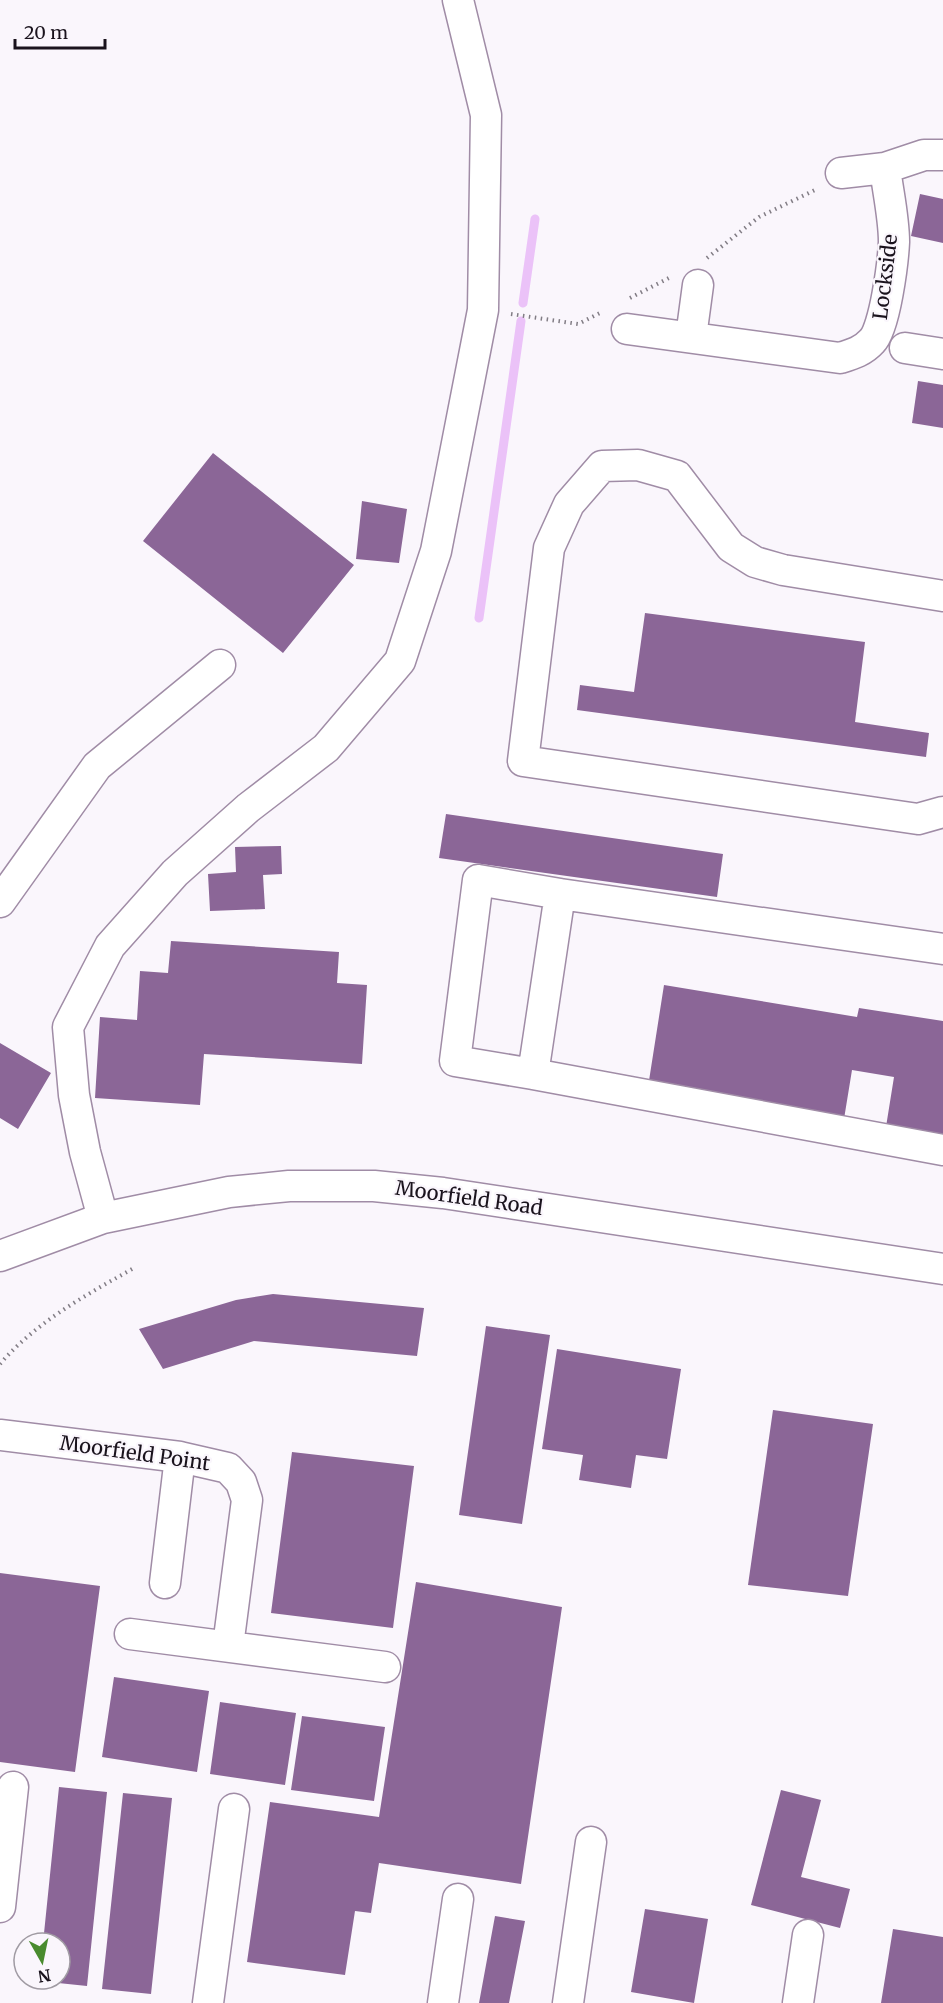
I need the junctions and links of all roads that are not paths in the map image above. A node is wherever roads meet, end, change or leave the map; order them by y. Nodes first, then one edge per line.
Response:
1 (458, 0) edge
2 (943, 155) edge
3 (885, 168) junction
4 (841, 173) road end
5 (692, 273) road end
6 (618, 319) road end
7 (691, 338) junction
8 (905, 348) dead end
9 (943, 354) edge
10 (943, 596) edge
11 (220, 666) dead end
12 (943, 813) edge
13 (560, 894) junction
14 (0, 902) edge
15 (943, 949) edge
16 (533, 1074) junction
17 (943, 1150) edge
18 (103, 1218) junction
19 (0, 1256) edge
20 (943, 1269) edge
21 (0, 1435) edge
22 (180, 1457) junction
23 (165, 1583) dead end
24 (130, 1634) dead end
25 (228, 1646) junction
26 (385, 1667) dead end
27 (13, 1787) dead end
28 (234, 1809) dead end
29 (591, 1842) dead end
30 (458, 1899) dead end
31 (0, 1907) edge
32 (808, 1935) dead end
33 (208, 2003) edge
34 (443, 2003) edge
35 (568, 2003) edge
36 (798, 2003) edge

1 - 18 street
2 - 3 street
3 - 4 street
3 - 7 street, Lockside
5 - 7 street
6 - 7 street, Lockside
8 - 9 street
10 - 12 street
11 - 14 street
13 - 15 street
13 - 16 street
13 - 16 street
16 - 17 street
18 - 19 street, Moorfield Road
18 - 20 street, Moorfield Road
21 - 22 street, Moorfield Point
22 - 23 street
22 - 25 street, Moorfield Point
24 - 25 street
25 - 26 street
27 - 31 street
28 - 33 street
29 - 35 street
30 - 34 street
32 - 36 street

